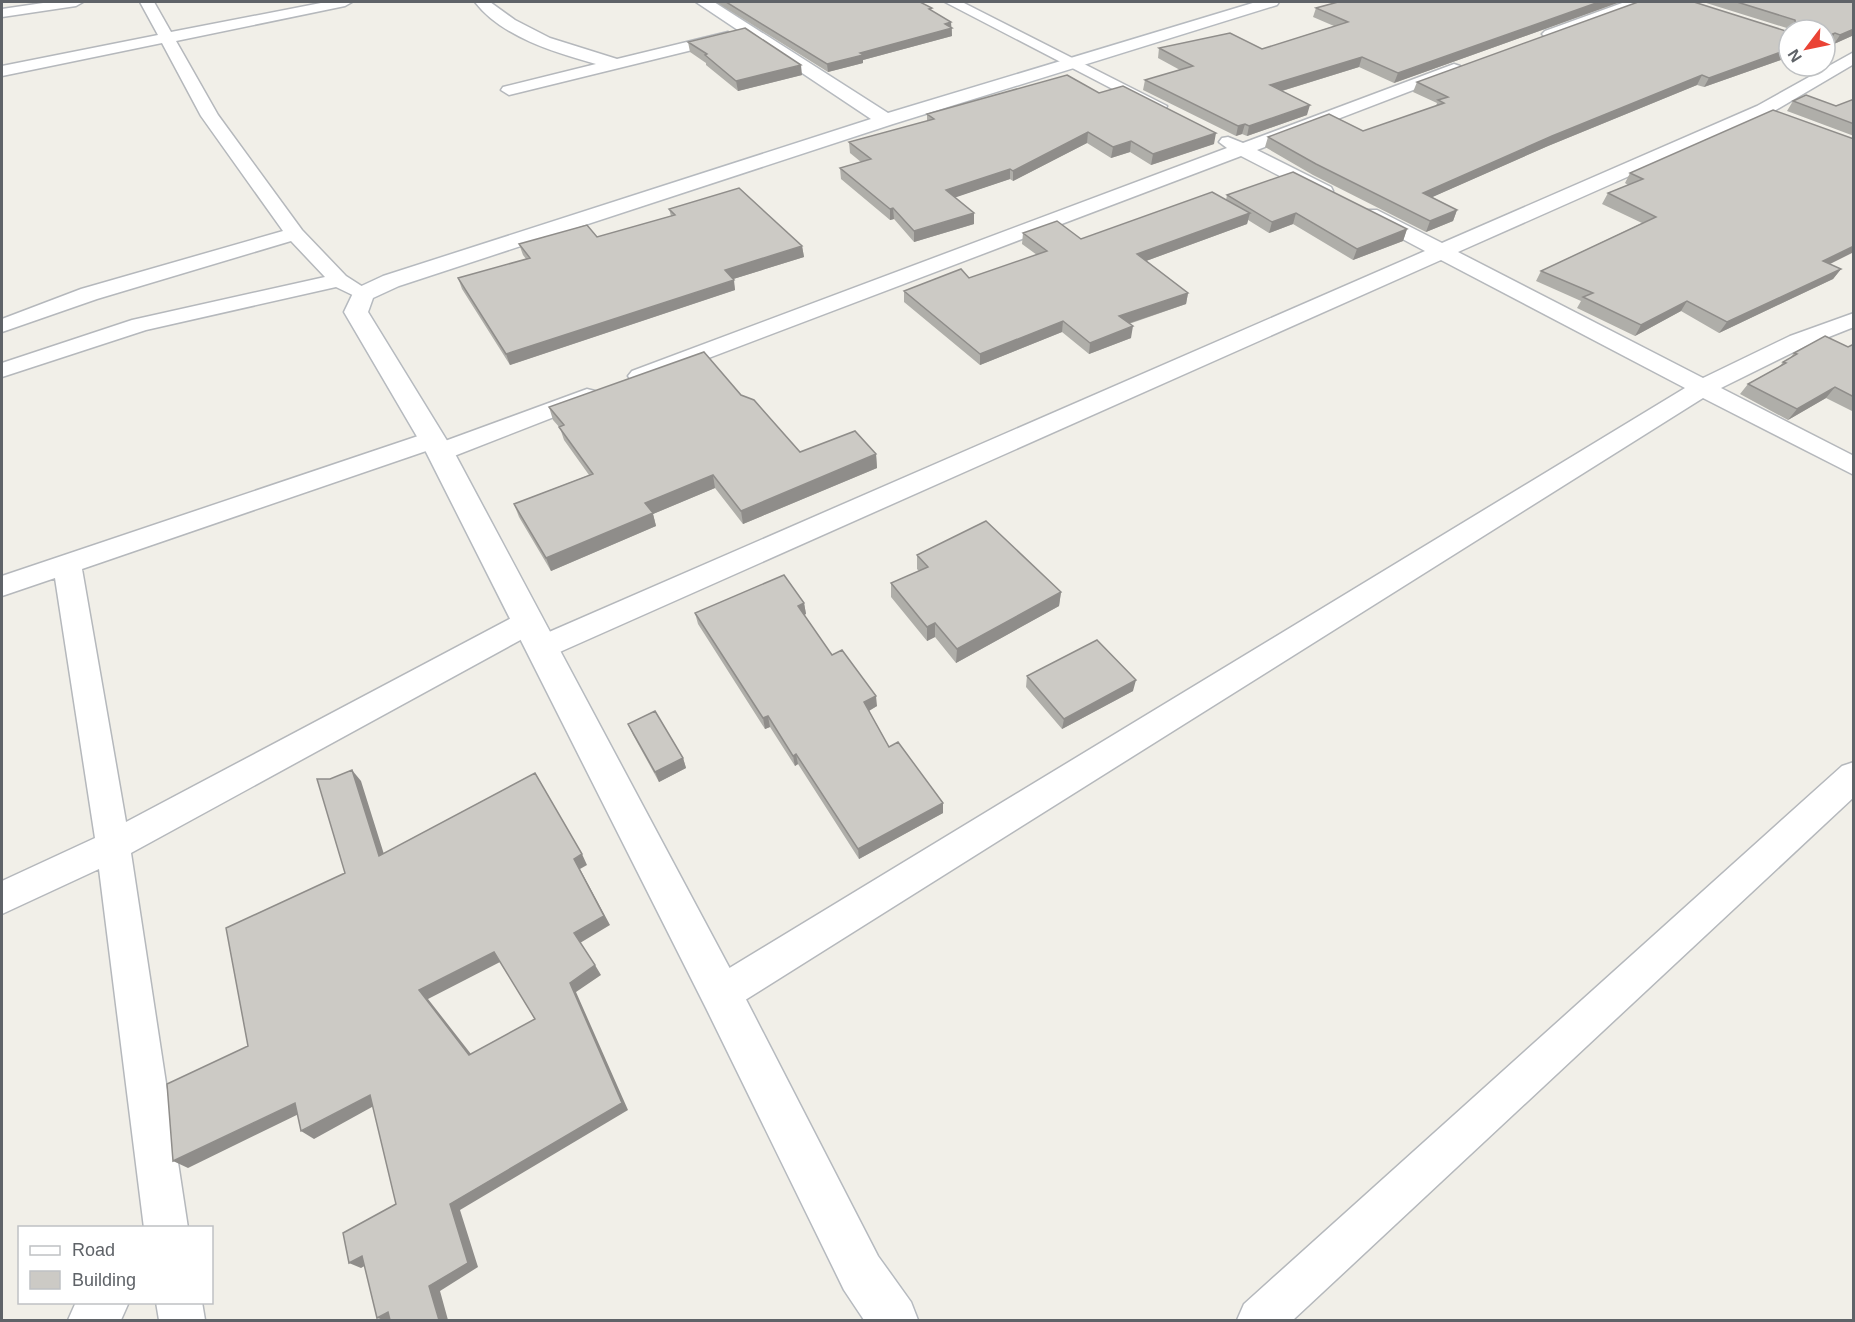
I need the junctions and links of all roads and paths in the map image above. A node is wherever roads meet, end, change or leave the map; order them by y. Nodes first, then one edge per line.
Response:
1 (76, 2) edge
2 (147, 2) edge
3 (345, 2) edge
4 (482, 2) edge
5 (704, 2) edge
6 (952, 2) edge
7 (1271, 2) edge
8 (1637, 2) edge
9 (2, 14) edge
10 (748, 31) junction
11 (167, 38) junction
12 (1527, 42) edge
13 (1847, 55) edge
14 (1472, 62) edge
15 (1077, 63) junction
16 (620, 64) junction
17 (2, 71) edge
18 (509, 90) dead end
19 (1179, 116) edge
20 (886, 120) junction
21 (1209, 132) edge
22 (1239, 148) junction
23 (295, 234) junction
24 (1445, 252) junction
25 (351, 287) junction
26 (1854, 318) edge
27 (3, 324) edge
28 (2, 370) edge
29 (1700, 388) junction
30 (436, 446) junction
31 (1854, 467) edge
32 (67, 563) junction
33 (2, 586) edge
34 (535, 635) junction
35 (1854, 776) edge
36 (113, 846) junction
37 (2, 898) edge
38 (721, 994) junction
39 (166, 1226) edge
40 (105, 1304) edge
41 (179, 1304) edge
42 (91, 1320) edge
43 (182, 1320) edge
44 (893, 1320) edge
45 (1260, 1320) edge

1 - 9 street
2 - 11 street
3 - 11 street
4 - 16 street
5 - 10 street
6 - 15 street
7 - 15 street
8 - 12 street
10 - 16 street
10 - 20 street
11 - 17 street
11 - 23 street
13 - 24 street
14 - 22 street
15 - 19 street
15 - 20 street
16 - 18 street
20 - 25 street
21 - 22 street
22 - 24 street
22 - 30 street
23 - 25 street
23 - 27 street
24 - 29 street
24 - 34 street
25 - 28 street
25 - 30 street
26 - 29 street
29 - 31 street
29 - 38 street
30 - 32 street
30 - 34 street
32 - 33 street
32 - 36 street
34 - 36 street
34 - 38 street
35 - 45 street
36 - 37 street
36 - 39 street
38 - 44 street
40 - 42 street
41 - 43 street

